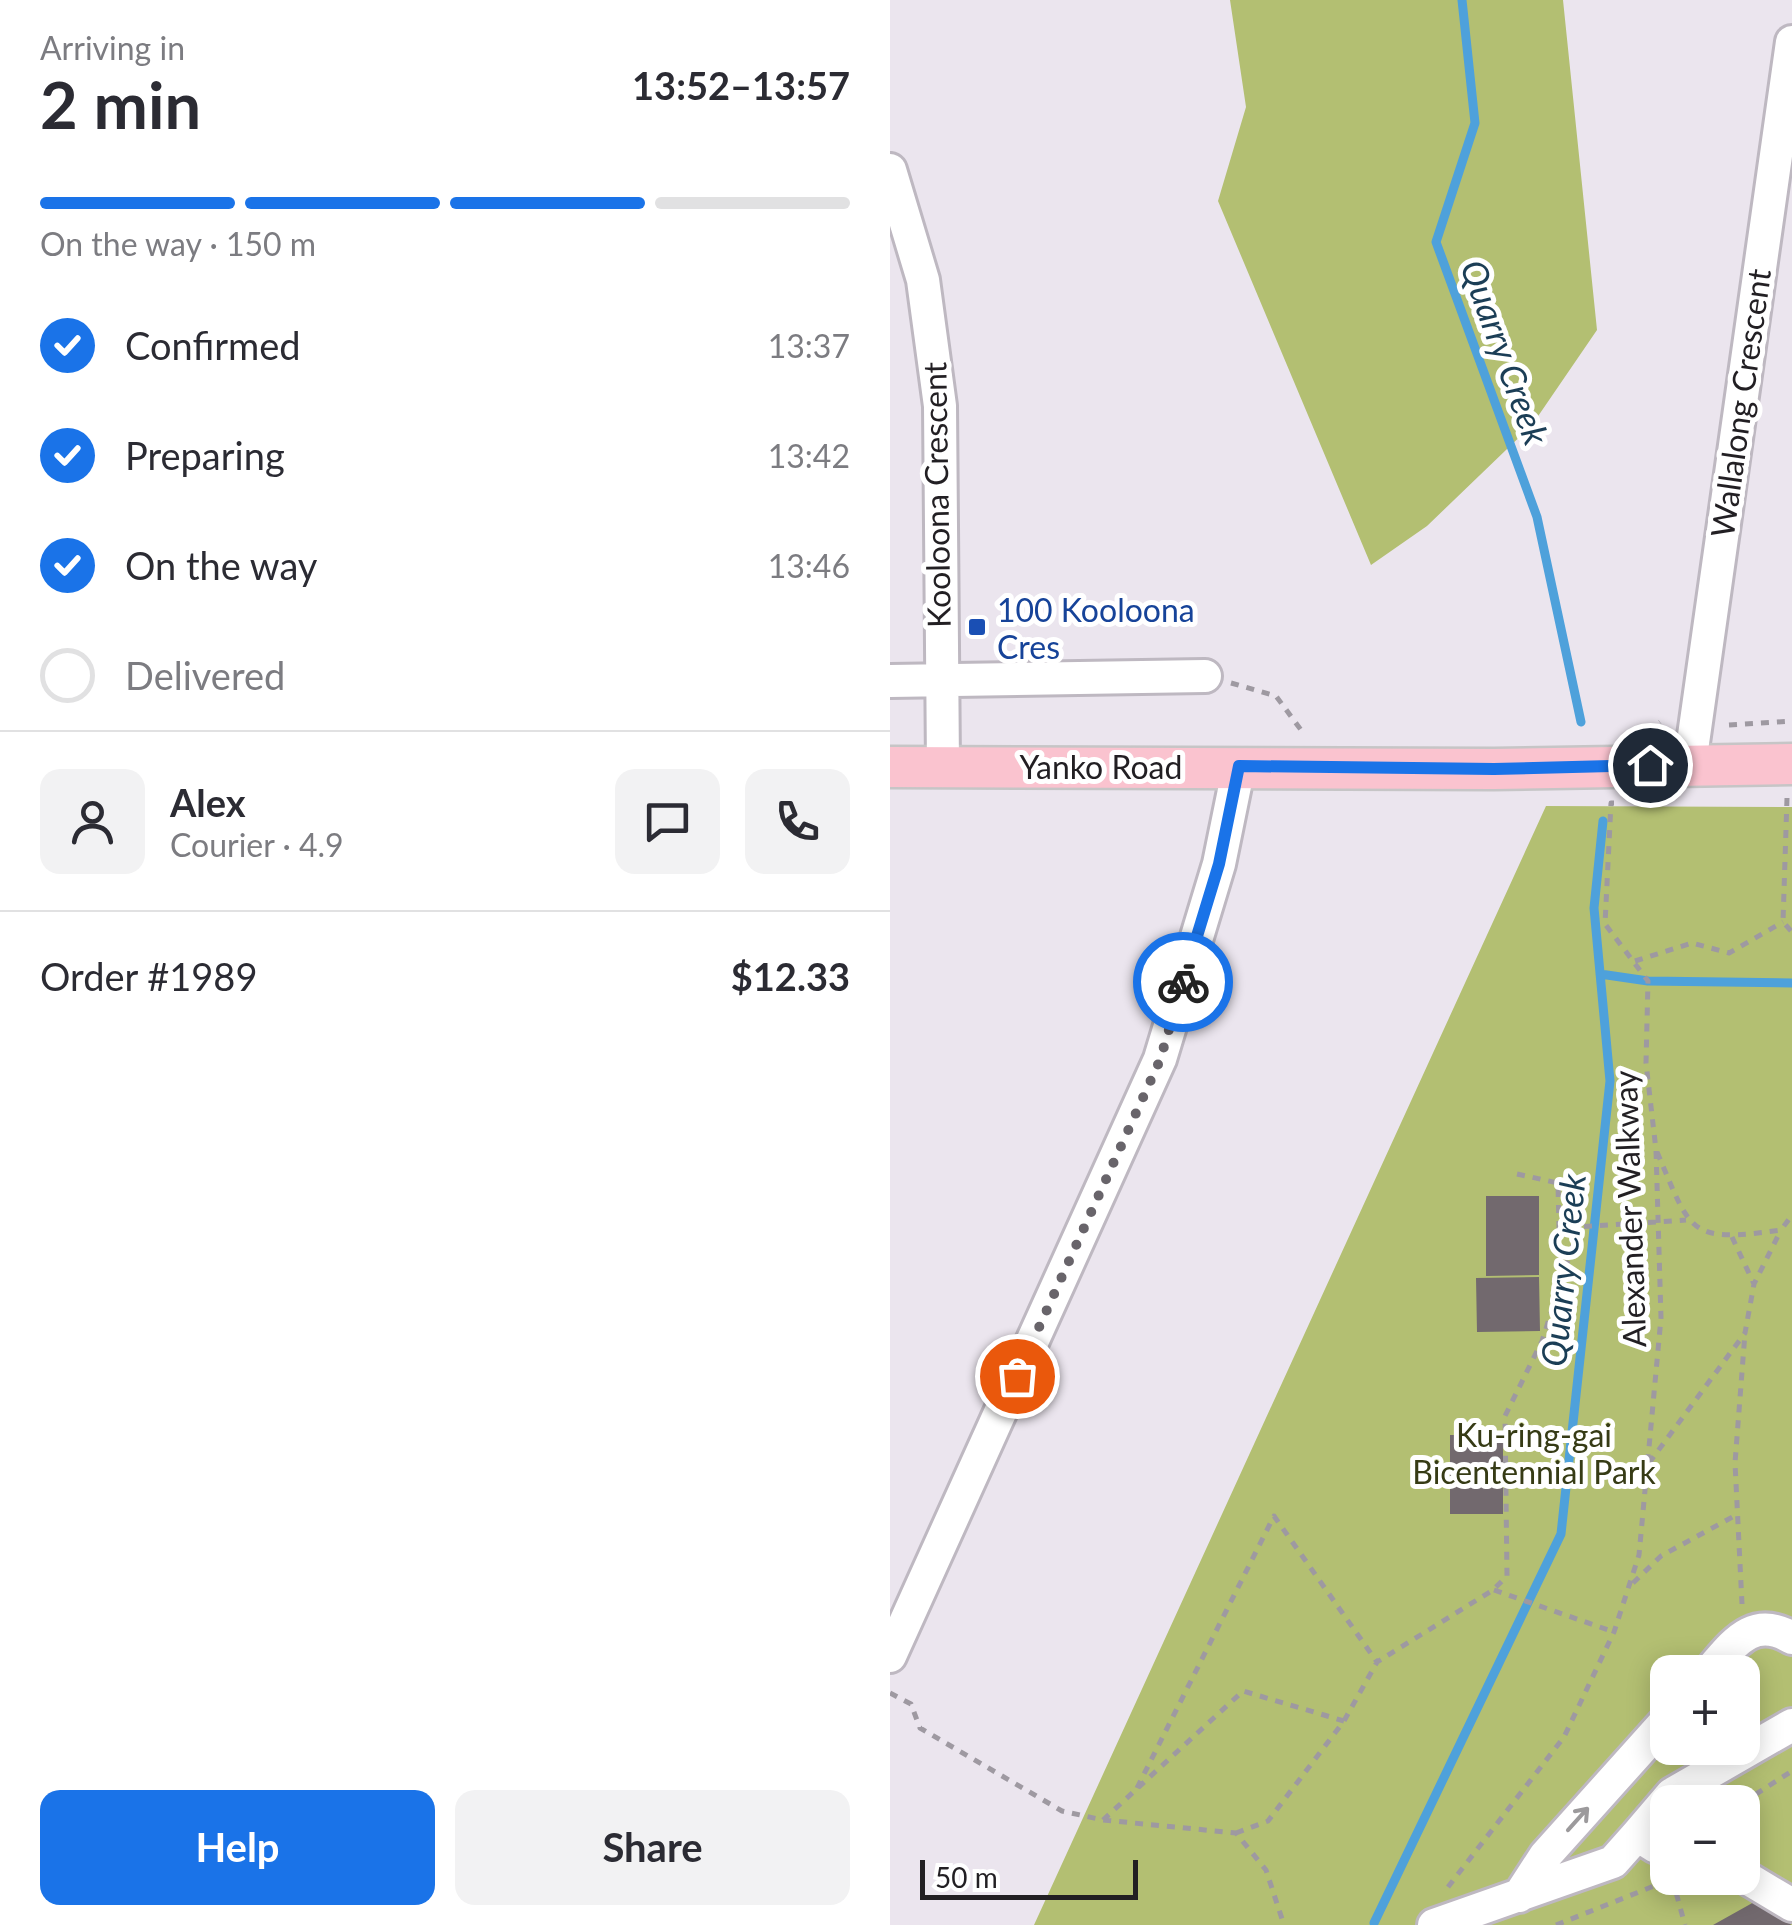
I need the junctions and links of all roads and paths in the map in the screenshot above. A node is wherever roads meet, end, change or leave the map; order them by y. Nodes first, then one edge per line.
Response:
1 (1792, 42) edge
2 (890, 170) edge
3 (1205, 676) joint
4 (940, 679) junction
5 (890, 681) edge
6 (1792, 721) edge
7 (1660, 722) dead end
8 (1729, 725) dead end
9 (1644, 734) dead end
10 (1308, 739) dead end
11 (1690, 764) junction
12 (943, 766) junction
13 (1239, 766) junction
14 (890, 767) edge
15 (1790, 781) edge
16 (1611, 803) dead end
17 (1783, 922) junction
18 (1792, 932) edge
19 (1635, 961) junction
20 (1656, 1150) junction
21 (1517, 1174) dead end
22 (1792, 1215) edge
23 (1686, 1220) junction
24 (1658, 1222) junction
25 (1580, 1226) junction
26 (1781, 1230) junction
27 (1732, 1236) junction
28 (1754, 1284) junction
29 (1745, 1333) junction
30 (1648, 1465) junction
31 (1738, 1514) junction
32 (1631, 1585) junction
33 (1497, 1591) junction
34 (1789, 1629) edge
35 (1614, 1632) junction
36 (1744, 1634) junction
37 (1725, 1655) edge
38 (890, 1656) edge
39 (1376, 1662) junction
40 (890, 1693) edge
41 (1344, 1721) junction
42 (1792, 1725) edge
43 (1650, 1739) edge
44 (1792, 1771) edge
45 (1137, 1788) junction
46 (1760, 1791) edge
47 (1103, 1820) junction
48 (1236, 1833) junction
49 (1637, 1835) junction
50 (1650, 1843) edge
51 (1760, 1886) edge
52 (1677, 1895) edge
53 (1519, 1896) junction
54 (1792, 1905) edge
55 (1436, 1912) edge
56 (1284, 1925) edge
57 (1685, 1925) edge

1 - 11 street, Wallalong Crescent
2 - 4 street, Kooloona Crescent
3 - 4 street
3 - 10 path
4 - 5 street
4 - 12 street, Kooloona Crescent
6 - 8 path
7 - 9 path
11 - 13 main road, Yanko Road
11 - 15 main road, Yanko Road
12 - 13 main road, Yanko Road
12 - 14 main road, Yanko Road
13 - 38 street
15 - 17 path
16 - 19 path, Alexander Walkway
17 - 18 path
17 - 19 path
19 - 20 path, Alexander Walkway
20 - 23 path
20 - 24 path, Alexander Walkway
21 - 25 path
22 - 26 path
23 - 24 path
23 - 27 path
24 - 25 path
24 - 30 path, Alexander Walkway
25 - 33 path
26 - 27 path
26 - 28 path
27 - 28 path
28 - 29 path
29 - 30 path
29 - 31 path
30 - 32 path, Alexander Walkway
31 - 32 path
31 - 36 path
32 - 35 path, Alexander Walkway
33 - 35 path
33 - 39 path
34 - 36 street
35 - 55 path, Alexander Walkway
36 - 37 street
39 - 41 path
39 - 45 path
40 - 47 path
41 - 45 path
41 - 48 path
42 - 49 street
53 -> 43 street
44 - 46 path
45 - 47 path
47 - 48 path
48 - 56 path
49 - 50 street
49 - 53 street
51 - 54 street
52 - 57 path
53 - 55 street

